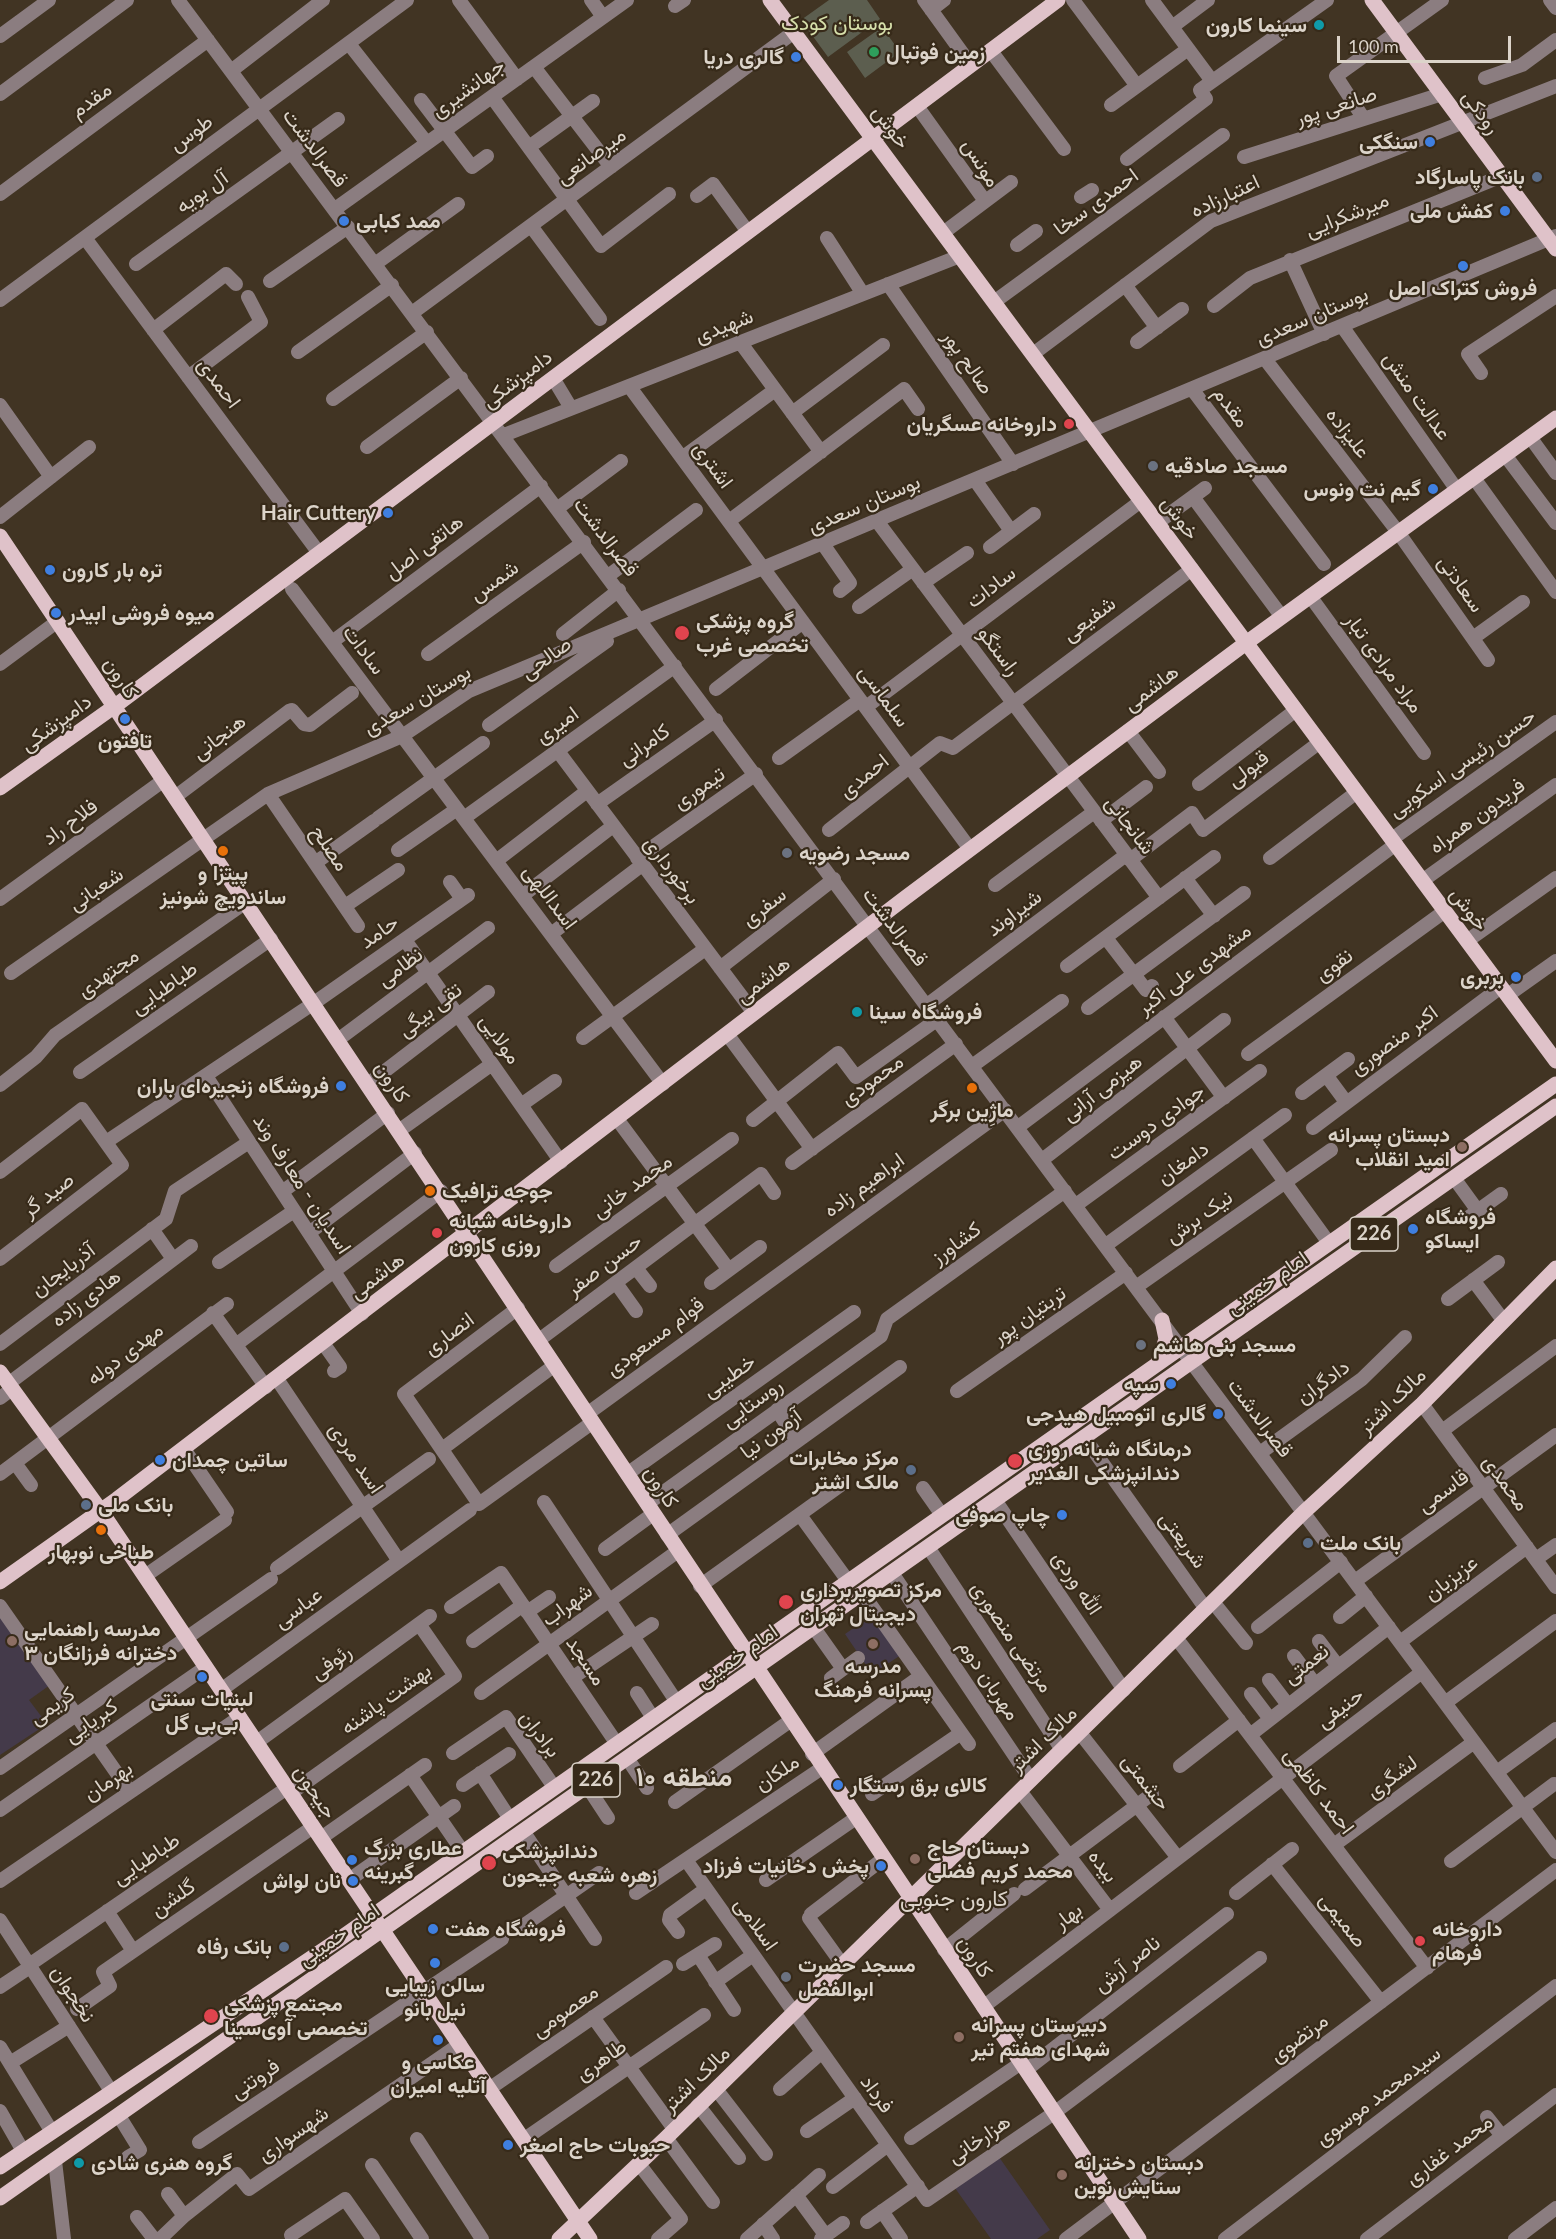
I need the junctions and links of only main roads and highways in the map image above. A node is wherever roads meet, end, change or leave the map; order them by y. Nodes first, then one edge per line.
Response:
1 (770, 0) edge
2 (1058, 0) edge
3 (1372, 0) edge
4 (873, 139) junction
5 (1554, 242) edge
6 (1556, 418) edge
7 (2, 545) edge
8 (1246, 643) junction
9 (115, 706) junction
10 (0, 788) edge
11 (1556, 1061) edge
12 (1556, 1084) edge
13 (1556, 1106) edge
14 (469, 1233) junction
15 (1556, 1268) edge
16 (1162, 1320) road end
17 (1158, 1364) junction
18 (5, 1386) edge
19 (101, 1511) junction
20 (0, 1581) edge
21 (745, 1654) junction
22 (756, 1670) junction
23 (910, 1899) junction
24 (373, 1915) junction
25 (383, 1930) junction
26 (330, 1945) junction
27 (340, 1961) junction
28 (0, 2167) edge
29 (0, 2198) edge
30 (578, 2221) junction
31 (559, 2239) edge
32 (590, 2239) edge
33 (1139, 2239) edge

1 - 4 main road, خوش
2 - 4 main road, دامپزشکی
3 - 5 main road, رودکی
4 - 8 main road, خوش
4 - 9 main road, دامپزشکی
6 - 8 main road, هاشمی
7 - 9 main road, کارون
8 - 11 main road, خوش
8 - 14 main road, هاشمی
9 - 10 main road, دامپزشکی
9 - 14 main road, کارون
12 - 17 main road, امام خمینی / 226
13 - 22 main road, امام خمینی / 226
14 - 19 main road, هاشمی
14 - 21 main road, کارون
15 - 23 main road, مالک اشتر
16 - 17 main road
17 - 21 main road, امام خمینی / 226
18 - 19 main road, جیحون
19 - 20 main road, هاشمی
19 - 24 main road, جیحون
21 - 22 main road, کارون
21 - 24 main road, امام خمینی / 226
22 - 23 main road, کارون
22 - 25 main road, امام خمینی / 226
23 - 30 main road, مالک اشتر
23 - 33 main road, کارون
24 - 25 main road, جیحون
24 - 26 main road, امام خمینی / 226
25 - 27 main road, امام خمینی / 226
25 - 30 main road, جیحون
26 - 27 main road
26 - 28 main road, امام خمینی / 226
27 - 29 main road, امام خمینی / 226
30 - 31 main road, مالک اشتر
30 - 32 main road, جیحون

